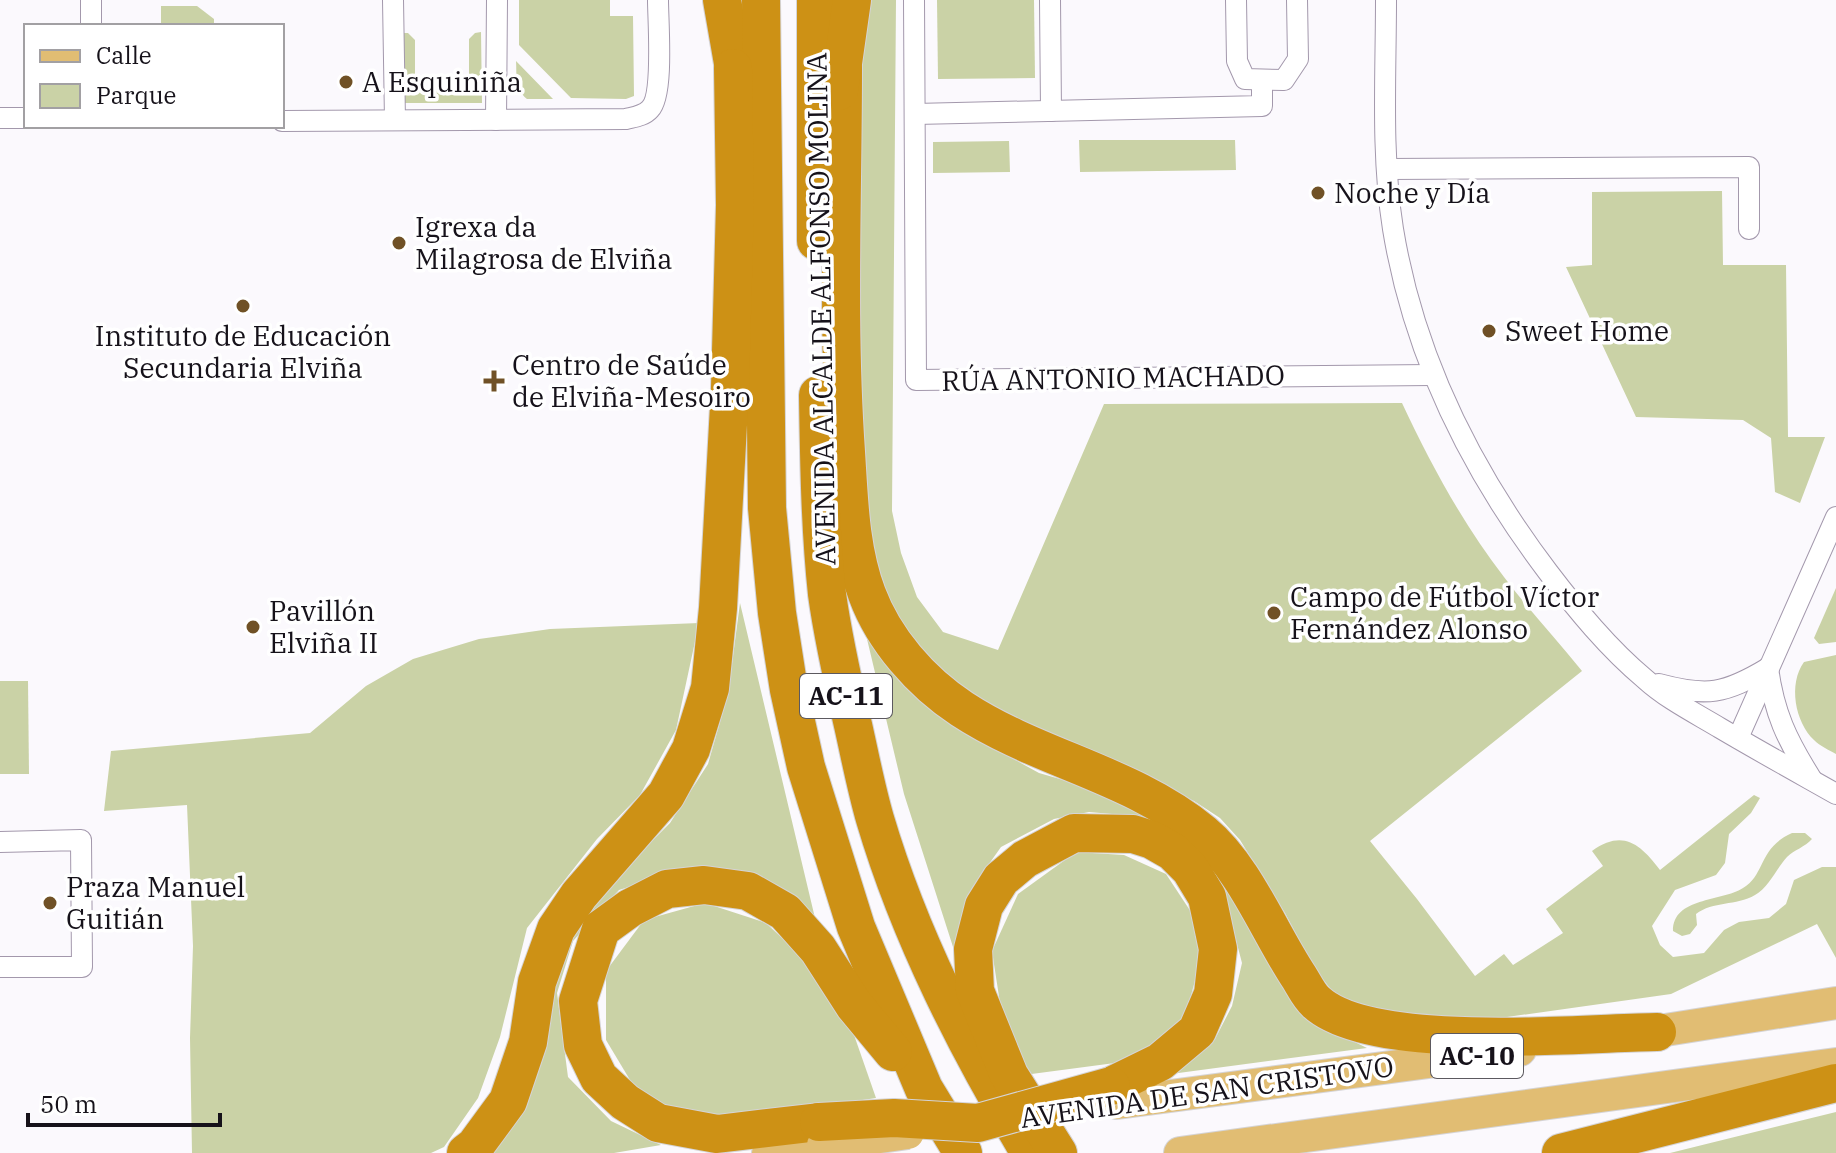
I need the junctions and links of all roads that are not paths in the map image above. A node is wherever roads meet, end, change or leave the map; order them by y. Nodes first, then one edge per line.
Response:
1 (91, 0) edge
2 (393, 0) edge
3 (497, 0) edge
4 (658, 0) edge
5 (722, 0) edge
6 (761, 0) edge
7 (816, 0) edge
8 (852, 0) edge
9 (914, 0) edge
10 (1050, 0) edge
11 (1236, 0) edge
12 (1297, 0) edge
13 (1386, 0) edge
14 (91, 24) edge
15 (843, 67) junction
16 (733, 68) junction
17 (1262, 80) junction
18 (1051, 111) junction
19 (915, 114) junction
20 (0, 118) edge
21 (24, 118) edge
22 (395, 120) junction
23 (496, 120) junction
24 (284, 121) edge
25 (1388, 169) junction
26 (816, 204) junction
27 (762, 206) junction
28 (1749, 229) dead end
29 (816, 282) junction
30 (763, 284) junction
31 (1432, 375) junction
32 (841, 387) junction
33 (730, 388) junction
34 (1836, 517) edge
35 (1768, 668) junction
36 (1645, 680) junction
37 (1738, 738) junction
38 (1813, 781) junction
39 (1836, 794) edge
40 (0, 842) edge
41 (0, 967) edge
42 (1836, 1003) edge
43 (1657, 1032) junction
44 (1836, 1064) edge
45 (1836, 1083) edge
46 (924, 1089) junction
47 (1114, 1095) junction
48 (821, 1133) junction
49 (971, 1138) edge
50 (466, 1153) edge
51 (768, 1153) edge
52 (1030, 1153) edge
53 (1058, 1153) edge
54 (1180, 1153) edge
55 (1561, 1153) edge

1 - 14 street
2 - 22 street
3 - 23 street
4 - 23 street
5 - 16 highway
6 - 27 highway, AVENIDA ALCALDE ALFONSO MOLINA / AC-11
7 - 26 highway, AVENIDA ALCALDE ALFONSO MOLINA / AC-11
8 - 15 highway
9 - 19 street, RÚA ANTONIO MACHADO
10 - 18 street
11 - 17 street
12 - 17 street
13 - 25 street
15 - 26 highway
15 - 32 highway
16 - 27 highway
16 - 33 highway
17 - 18 street
18 - 19 street
19 - 31 street, RÚA ANTONIO MACHADO
20 - 21 street
22 - 23 street
22 - 24 street
25 - 28 street
25 - 31 street
26 - 29 highway, AVENIDA ALCALDE ALFONSO MOLINA / AC-11
27 - 30 highway, AVENIDA ALCALDE ALFONSO MOLINA / AC-11
29 - 32 highway
29 - 52 highway, AVENIDA ALCALDE ALFONSO MOLINA / AC-11
30 - 33 highway
30 - 46 highway, AVENIDA ALCALDE ALFONSO MOLINA / AC-11
31 - 36 street
32 - 43 highway
33 - 50 highway
34 - 35 street
35 - 36 street
35 - 37 street
35 - 38 street
36 - 37 street
37 - 38 street
38 - 39 street
40 - 41 street
42 - 43 main road, AVENIDA DE SAN CRISTOVO / AC-10
43 - 47 main road, AVENIDA DE SAN CRISTOVO / AC-10
44 - 54 main road, AVENIDA DE SAN CRISTOVO / AC-10
45 - 55 highway
46 - 48 highway
46 - 49 highway, AVENIDA ALCALDE ALFONSO MOLINA / AC-11
47 - 49 highway, bridge
47 - 53 highway
48 - 49 highway, bridge
48 - 51 main road

